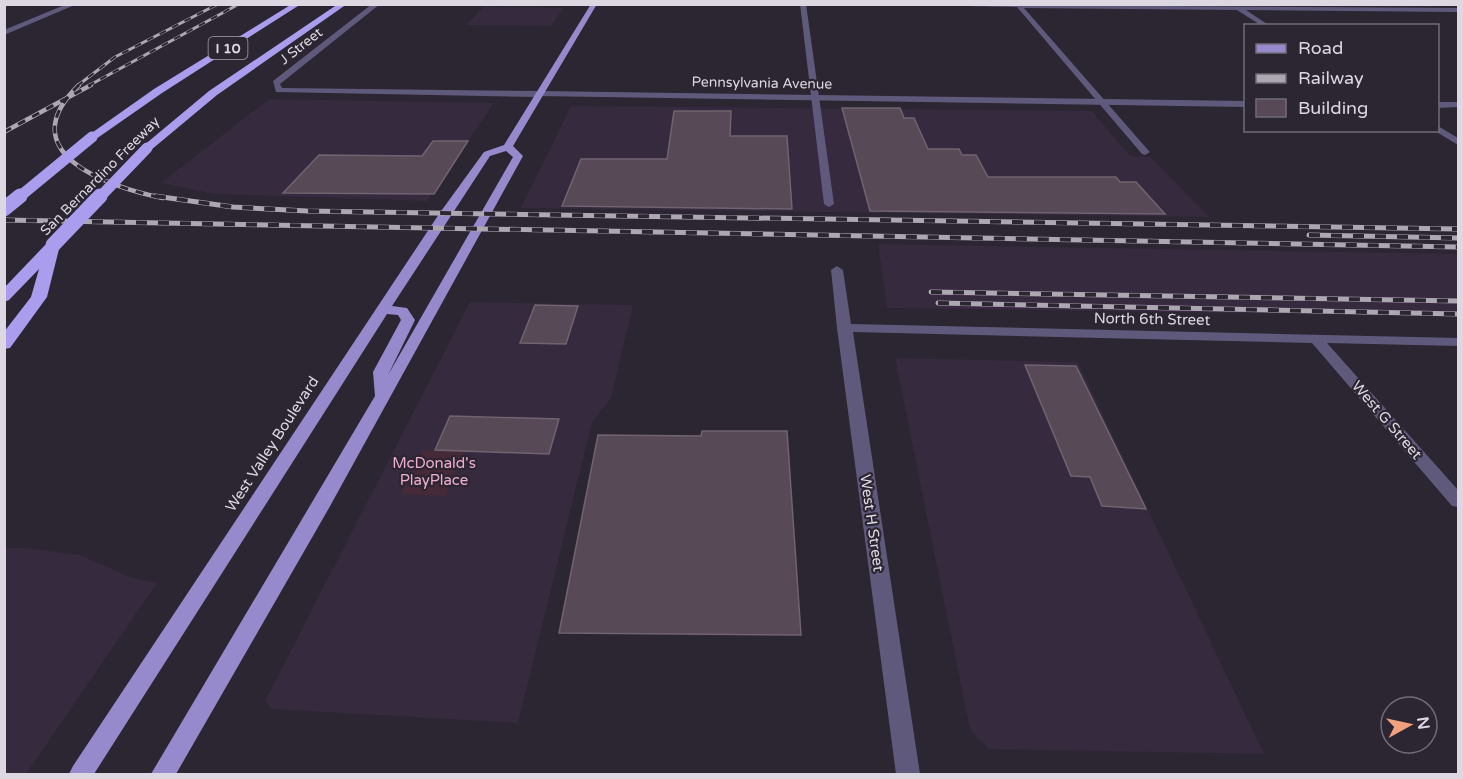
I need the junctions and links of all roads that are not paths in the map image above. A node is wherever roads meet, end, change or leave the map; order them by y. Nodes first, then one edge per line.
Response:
1 (75, 4) edge
2 (298, 4) edge
3 (344, 4) edge
4 (377, 4) edge
5 (594, 4) edge
6 (803, 4) edge
7 (868, 4) edge
8 (1447, 4) edge
9 (1018, 5) edge
10 (1235, 6) edge
11 (1458, 10) edge
12 (1264, 24) edge
13 (4, 33) edge
14 (279, 90) joint
15 (540, 94) junction
16 (814, 96) junction
17 (1101, 102) junction
18 (1244, 104) edge
19 (1439, 105) edge
20 (1458, 105) edge
21 (1439, 130) edge
22 (1458, 142) edge
23 (508, 147) junction
24 (1145, 152) dead end
25 (829, 204) dead end
26 (4, 209) edge
27 (53, 245) junction
28 (837, 270) dead end
29 (4, 297) edge
30 (383, 310) junction
31 (844, 328) junction
32 (1316, 339) junction
33 (1458, 342) edge
34 (4, 344) edge
35 (383, 396) junction
36 (1458, 501) edge
37 (81, 774) edge
38 (163, 774) edge
39 (908, 774) edge

1 - 13 street
2 - 26 highway, San Bernardino Freeway / I 10, bridge
3 - 27 highway, San Bernardino Freeway / I 10, bridge
4 - 14 street, J Street
5 - 15 main road
6 - 16 street
7 - 9 street
8 - 11 street
9 - 10 street
9 - 17 street
10 - 11 street
10 - 12 street
14 - 15 street, Pennsylvania Avenue
15 - 16 street, Pennsylvania Avenue
15 - 23 main road
16 - 17 street, Pennsylvania Avenue
16 - 25 street
17 - 18 street, Pennsylvania Avenue
17 - 24 street
19 - 20 street
21 - 22 street
23 - 30 main road, West Valley Boulevard
23 - 35 main road
27 - 29 highway, San Bernardino Freeway / I 10
27 - 34 highway
28 - 31 street, West H Street
30 - 35 main road
30 - 37 main road, West Valley Boulevard
31 - 32 street, North 6th Street
31 - 39 street, West H Street
32 - 33 street, North 6th Street
32 - 36 street, West G Street
35 - 38 main road

